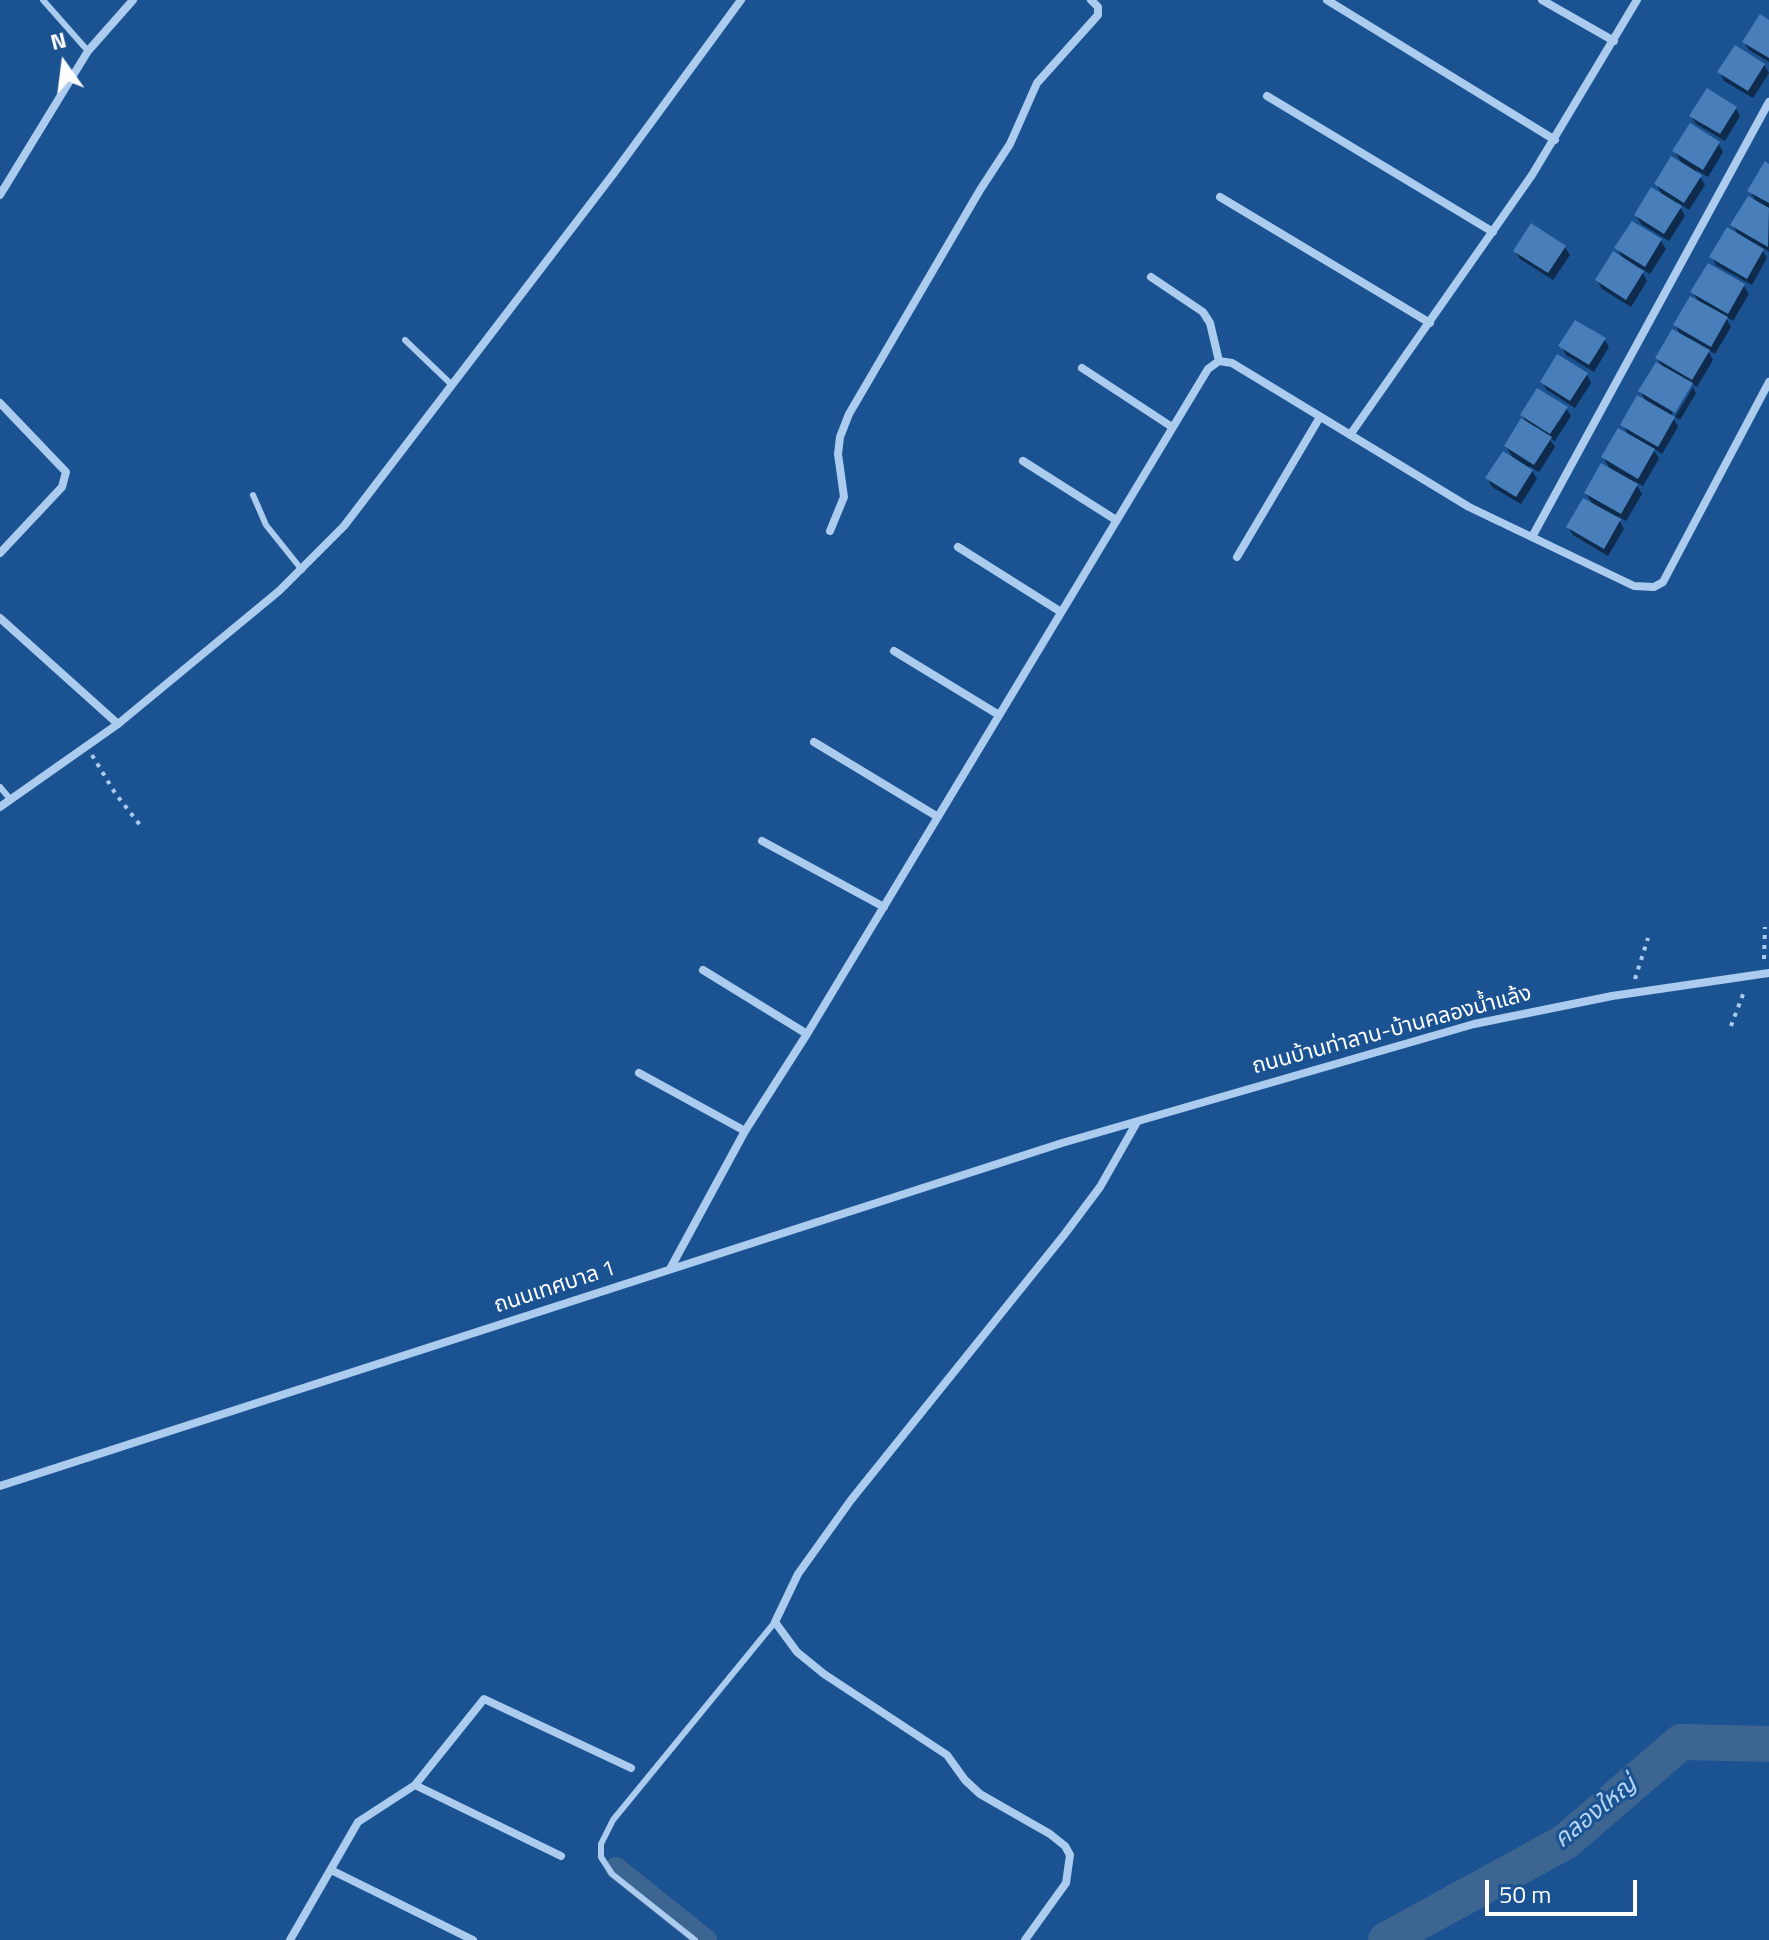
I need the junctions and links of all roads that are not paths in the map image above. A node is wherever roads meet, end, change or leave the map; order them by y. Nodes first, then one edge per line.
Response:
1 (43, 0) edge
2 (133, 0) edge
3 (741, 0) edge
4 (1091, 0) edge
5 (1327, 0) edge
6 (1542, 0) edge
7 (1637, 0) edge
8 (1614, 41) junction
9 (88, 51) junction
10 (1267, 96) dead end
11 (1769, 102) edge
12 (1555, 140) junction
13 (0, 195) edge
14 (1220, 197) dead end
15 (1493, 232) junction
16 (1151, 277) dead end
17 (1430, 323) junction
18 (405, 340) dead end
19 (1219, 361) junction
20 (1082, 368) dead end
21 (1769, 382) edge
22 (452, 385) junction
23 (0, 403) edge
24 (1320, 417) junction
25 (1172, 427) junction
26 (1350, 435) junction
27 (1023, 461) dead end
28 (253, 495) dead end
29 (1116, 520) junction
30 (830, 531) dead end
31 (1532, 537) junction
32 (958, 547) dead end
33 (0, 553) edge
34 (1237, 557) dead end
35 (302, 570) junction
36 (1061, 612) junction
37 (0, 618) edge
38 (894, 651) dead end
39 (999, 715) junction
40 (118, 724) junction
41 (814, 742) dead end
42 (0, 787) edge
43 (11, 800) junction
44 (0, 807) edge
45 (938, 817) junction
46 (762, 841) dead end
47 (884, 907) junction
48 (703, 970) dead end
49 (1766, 973) edge
50 (807, 1034) junction
51 (639, 1073) dead end
52 (1137, 1122) junction
53 (1122, 1126) joint
54 (745, 1131) junction
55 (670, 1270) junction
56 (0, 1486) edge
57 (775, 1622) junction
58 (631, 1768) dead end
59 (415, 1785) junction
60 (561, 1856) dead end
61 (331, 1870) junction
62 (290, 1940) edge
63 (473, 1940) edge
64 (695, 1940) edge
65 (1025, 1940) edge

1 - 9 lane
2 - 9 street
3 - 22 street
4 - 30 street
5 - 12 street
6 - 8 street
7 - 8 street
8 - 12 street
9 - 13 street
10 - 15 street
11 - 31 street
12 - 15 street
14 - 17 street
15 - 17 street
16 - 19 street
17 - 26 street
18 - 22 lane
19 - 24 street
19 - 25 street
20 - 25 street
21 - 31 street
22 - 35 street
23 - 33 street
24 - 26 street
24 - 34 street
25 - 29 street
26 - 31 street
27 - 29 street
28 - 35 lane
29 - 36 street
32 - 36 street
35 - 40 street
36 - 39 street
37 - 40 street
38 - 39 street
39 - 45 street
40 - 43 street
41 - 45 street
42 - 43 lane
43 - 44 street
45 - 47 street
46 - 47 street
47 - 50 street
48 - 50 street
49 - 52 street, ถนนบ้านท่าลาน-บ้านคลองน้ำแล้ง
50 - 54 street
51 - 54 street
52 - 53 street, ถนนบ้านท่าลาน-บ้านคลองน้ำแล้ง
52 - 57 street
53 - 55 street, ถนนเทศบาล 1
54 - 55 street
55 - 56 street, ถนนเทศบาล 1
57 - 64 lane
57 - 65 street
58 - 59 street
59 - 60 street
59 - 61 street
61 - 62 street
61 - 63 street

